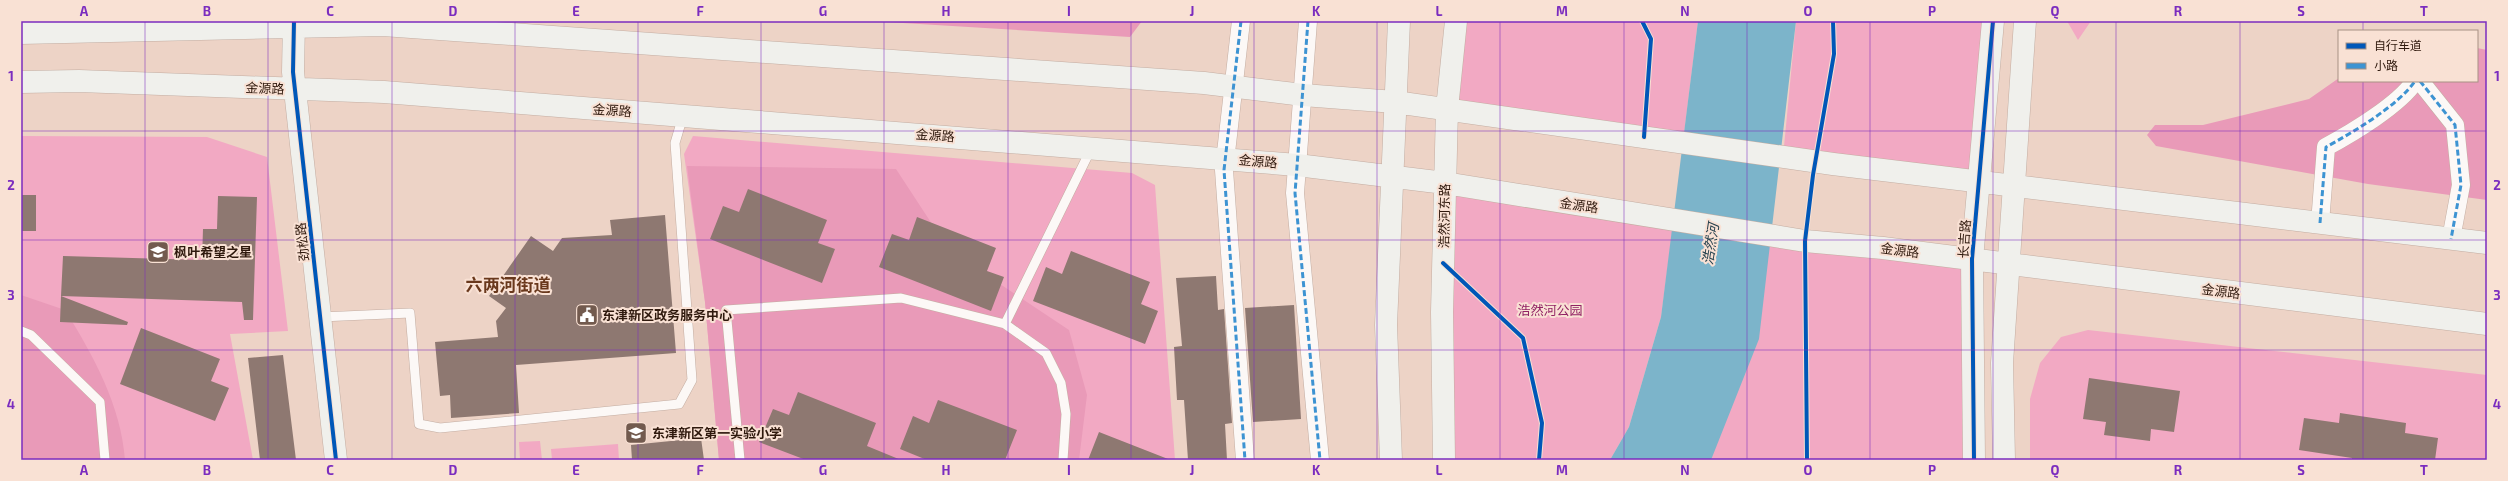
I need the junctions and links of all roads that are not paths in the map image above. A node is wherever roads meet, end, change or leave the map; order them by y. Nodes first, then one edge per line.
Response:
1 (41, 21) edge
2 (1241, 21) edge
3 (1308, 21) edge
4 (1399, 21) edge
5 (1456, 21) edge
6 (1993, 21) edge
7 (2025, 21) edge
8 (294, 24) edge
9 (83, 32) junction
10 (21, 33) edge
11 (79, 81) junction
12 (21, 82) edge
13 (2414, 82) edge
14 (2421, 82) edge
15 (1233, 86) junction
16 (295, 89) junction
17 (1303, 95) junction
18 (21, 97) edge
19 (1395, 102) junction
20 (1447, 109) junction
21 (683, 116) junction
22 (1091, 147) junction
23 (1225, 158) junction
24 (1297, 165) junction
25 (1392, 177) junction
26 (1979, 182) junction
27 (1445, 183) junction
28 (2014, 186) junction
29 (2320, 223) junction
30 (2451, 239) junction
31 (2487, 244) edge
32 (1972, 259) junction
33 (2009, 264) junction
34 (321, 317) junction
35 (1005, 324) junction
36 (2487, 324) edge
37 (21, 331) edge
38 (105, 460) edge
39 (336, 460) edge
40 (740, 460) edge
41 (1063, 460) edge
42 (1245, 460) edge
43 (1320, 460) edge
44 (1391, 460) edge
45 (1444, 460) edge
46 (1974, 460) edge
47 (2004, 460) edge

1 - 9 main road
2 - 15 street
3 - 17 street
4 - 19 main road
5 - 20 main road, 浩然河东路
6 - 26 main road, 长吉路
7 - 28 main road
8 - 9 main road
8 - 15 main road
8 - 16 main road, 劲松路
9 - 10 main road
11 - 12 main road, 金源路
11 - 16 main road, 金源路
11 - 18 main road
13 - 29 street
14 - 30 street
15 - 17 main road
15 - 23 street
16 - 21 main road, 金源路
16 - 34 main road, 劲松路
17 - 19 main road
17 - 24 street
19 - 20 main road
19 - 25 main road
20 - 26 main road
20 - 27 main road, 浩然河东路
21 - 22 main road, 金源路
21 - 34 lane
22 - 23 main road, 金源路
22 - 35 lane
23 - 24 main road, 金源路
23 - 42 street
24 - 25 main road, 金源路
24 - 43 street
25 - 27 main road, 金源路
25 - 44 main road
26 - 28 main road
26 - 32 main road, 长吉路
27 - 32 main road, 金源路
27 - 45 main road, 浩然河东路
28 - 29 main road
28 - 33 main road
29 - 30 main road
30 - 31 main road
32 - 33 main road, 金源路
32 - 46 main road, 长吉路
33 - 36 main road, 金源路
33 - 47 main road
34 - 39 main road, 劲松路
35 - 40 lane
35 - 41 lane
37 - 38 lane

